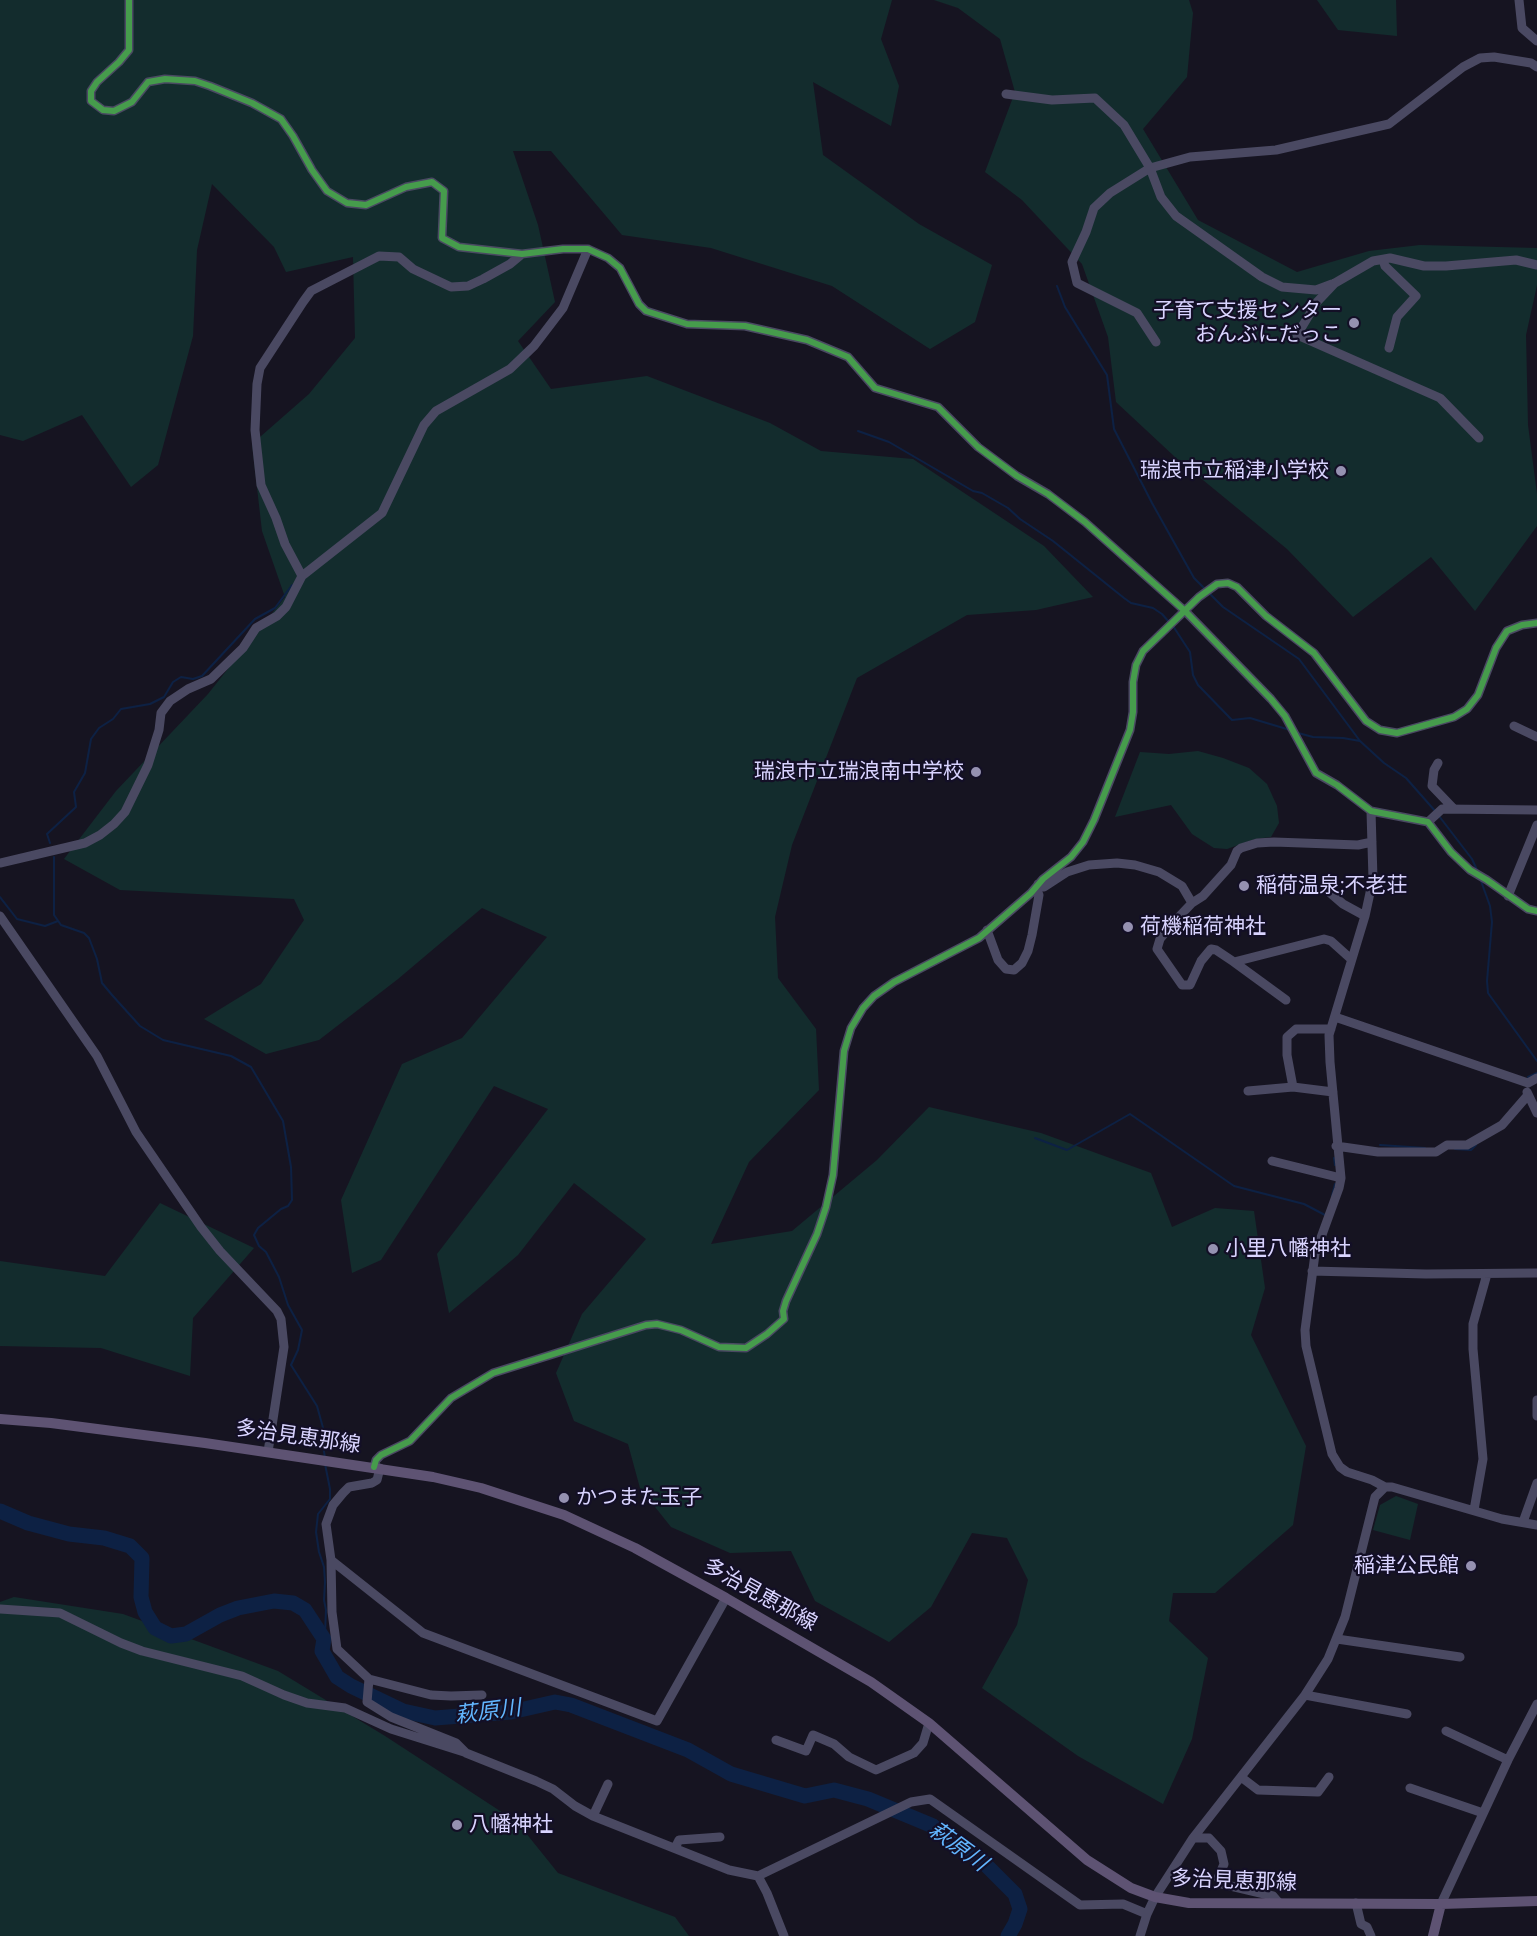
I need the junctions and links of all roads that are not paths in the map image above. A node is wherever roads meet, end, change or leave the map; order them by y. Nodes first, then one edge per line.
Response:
1 (129, 0) edge
2 (1519, 0) edge
3 (1537, 41) edge
4 (1537, 67) edge
5 (1006, 94) dead end
6 (1150, 168) junction
7 (588, 249) junction
8 (522, 254) junction
9 (1383, 260) junction
10 (1537, 265) edge
11 (1335, 283) junction
12 (1156, 342) dead end
13 (1389, 348) dead end
14 (1479, 438) dead end
15 (302, 576) junction
16 (1185, 611) junction
17 (1537, 623) edge
18 (1514, 726) dead end
19 (1537, 737) edge
20 (1438, 763) dead end
21 (1454, 809) junction
22 (1537, 810) edge
23 (1371, 811) junction
24 (1428, 822) junction
25 (1537, 825) edge
26 (1372, 842) junction
27 (0, 863) edge
28 (1037, 885) junction
29 (1328, 891) dead end
30 (1508, 896) junction
31 (1192, 903) junction
32 (1537, 911) edge
33 (0, 916) edge
34 (1365, 916) junction
35 (987, 930) junction
36 (1351, 959) junction
37 (1234, 962) junction
38 (1286, 1000) dead end
39 (1335, 1017) junction
40 (1331, 1029) junction
41 (1537, 1078) edge
42 (1528, 1083) junction
43 (1293, 1087) junction
44 (1248, 1091) dead end
45 (1333, 1092) junction
46 (1528, 1095) junction
47 (1537, 1113) edge
48 (1336, 1146) junction
49 (1272, 1161) dead end
50 (1341, 1178) junction
51 (1312, 1271) junction
52 (1537, 1273) edge
53 (1487, 1274) junction
54 (1537, 1400) edge
55 (1537, 1416) edge
56 (0, 1419) edge
57 (268, 1452) junction
58 (377, 1468) junction
59 (1537, 1483) edge
60 (1385, 1487) junction
61 (1474, 1510) junction
62 (1523, 1522) junction
63 (1537, 1525) edge
64 (332, 1560) junction
65 (726, 1598) junction
66 (0, 1609) edge
67 (1337, 1640) junction
68 (1460, 1657) dead end
69 (369, 1679) junction
70 (482, 1695) dead end
71 (1305, 1695) junction
72 (1537, 1704) edge
73 (1407, 1714) dead end
74 (929, 1723) junction
75 (1446, 1731) dead end
76 (776, 1740) dead end
77 (466, 1753) junction
78 (1508, 1760) junction
79 (1241, 1777) junction
80 (1329, 1777) dead end
81 (608, 1784) dead end
82 (1410, 1788) dead end
83 (1483, 1813) junction
84 (593, 1816) junction
85 (720, 1837) dead end
86 (1193, 1838) junction
87 (675, 1848) junction
88 (758, 1876) junction
89 (1155, 1897) junction
90 (1537, 1901) edge
91 (1279, 1903) junction
92 (1356, 1903) junction
93 (1441, 1904) junction
94 (1148, 1914) junction
95 (784, 1936) edge
96 (1140, 1936) edge
97 (1371, 1936) edge
98 (1433, 1936) edge

1 - 8 street
2 - 3 street
4 - 6 street
5 - 6 street
6 - 11 street
6 - 12 street
7 - 8 street
7 - 15 street
7 - 16 street
8 - 15 street
9 - 10 street
9 - 11 street
9 - 13 street
11 - 14 street
15 - 27 street
16 - 17 street
16 - 23 street
16 - 28 street
18 - 19 street
20 - 21 street
21 - 22 street
21 - 24 street
23 - 24 street
23 - 26 street
24 - 30 street
25 - 30 street
26 - 31 street
26 - 34 street
28 - 31 street
28 - 35 street
28 - 35 street
29 - 34 street
30 - 32 street
31 - 37 street
33 - 57 street
34 - 36 street
35 - 58 street
36 - 37 street
36 - 39 street
37 - 38 street
39 - 40 street
39 - 42 street
40 - 43 street
40 - 45 street
41 - 42 street
42 - 46 street
43 - 44 street
43 - 45 street
45 - 48 street
46 - 47 street
46 - 48 street
48 - 50 street
49 - 50 street
50 - 51 street
51 - 53 street
51 - 60 street
52 - 53 street
53 - 61 street
54 - 55 street
56 - 57 main road, 多治見恵那線
57 - 58 main road, 多治見恵那線
58 - 64 street
58 - 65 main road, 多治見恵那線
59 - 62 street
60 - 61 street
60 - 67 street
61 - 62 street
62 - 63 street
64 - 65 street
64 - 69 street
65 - 74 main road, 多治見恵那線
66 - 77 street
67 - 68 street
67 - 71 street
69 - 70 street
69 - 77 street
71 - 73 street
71 - 79 street
72 - 78 street
74 - 76 street
74 - 89 main road, 多治見恵那線
75 - 78 street
77 - 84 street
78 - 83 street
79 - 80 street
79 - 86 street
81 - 84 street
82 - 83 street
83 - 93 street
84 - 87 street
85 - 87 street
86 - 89 street
86 - 91 street
87 - 88 street
88 - 94 street
88 - 95 street
89 - 91 main road, 多治見恵那線
89 - 94 street
90 - 93 main road, 多治見恵那線
91 - 92 main road, 多治見恵那線
92 - 93 main road, 多治見恵那線
92 - 97 street
93 - 98 main road
94 - 96 street

